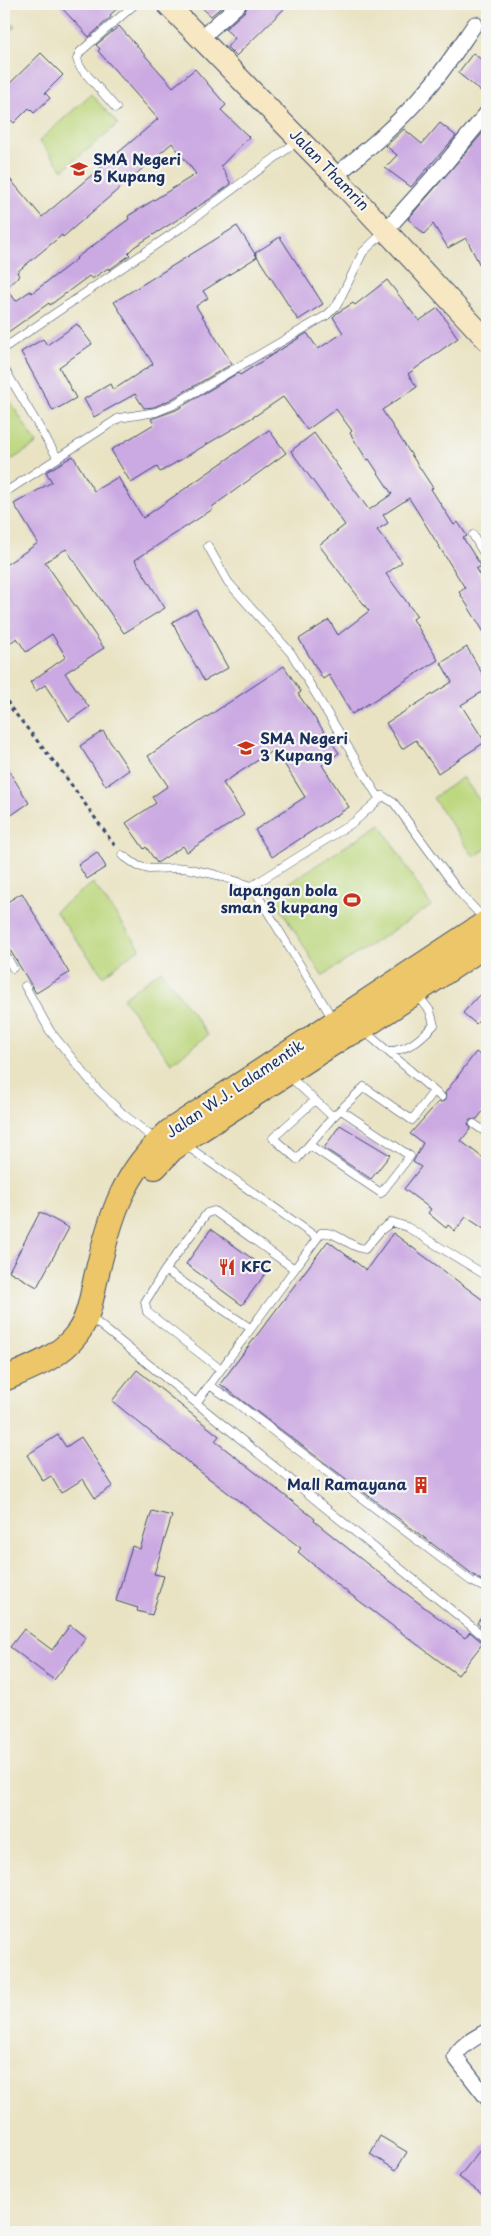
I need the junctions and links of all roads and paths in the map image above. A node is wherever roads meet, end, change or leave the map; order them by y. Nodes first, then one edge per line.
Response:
1 (136, 4) edge
2 (167, 4) edge
3 (239, 4) edge
4 (475, 24) dead end
5 (202, 38) junction
6 (116, 108) dead end
7 (487, 113) edge
8 (299, 140) junction
9 (335, 176) junction
10 (386, 230) junction
11 (487, 340) edge
12 (4, 348) edge
13 (4, 368) edge
14 (57, 457) junction
15 (4, 492) edge
16 (473, 535) dead end
17 (208, 546) dead end
18 (487, 559) edge
19 (4, 694) edge
20 (383, 796) junction
21 (122, 855) joint
22 (252, 886) junction
23 (487, 922) edge
24 (487, 944) edge
25 (4, 952) edge
26 (13, 968) dead end
27 (25, 986) dead end
28 (415, 992) junction
29 (348, 1025) junction
30 (388, 1051) junction
31 (287, 1074) junction
32 (434, 1091) junction
33 (441, 1097) dead end
34 (315, 1100) junction
35 (341, 1110) junction
36 (334, 1117) junction
37 (474, 1124) dead end
38 (487, 1133) edge
39 (170, 1141) junction
40 (310, 1146) junction
41 (316, 1237) junction
42 (293, 1268) junction
43 (165, 1270) junction
44 (487, 1276) edge
45 (93, 1319) junction
46 (250, 1328) junction
47 (220, 1369) junction
48 (4, 1379) edge
49 (209, 1385) junction
50 (4, 1394) edge
51 (197, 1402) junction
52 (487, 1589) edge
53 (487, 1639) edge
54 (487, 2031) edge
55 (487, 2098) edge

1 - 6 lane
2 - 5 main road, Jalan Thamrin
3 - 5 street
4 - 9 street
5 - 8 main road, Jalan Thamrin
7 - 10 street
8 - 9 main road, Jalan Thamrin
8 - 12 lane
9 - 10 main road, Jalan Thamrin
10 - 11 main road, Jalan Thamrin
10 - 14 lane
13 - 14 lane
14 - 15 lane
16 - 18 lane
17 - 20 lane
19 - 21 path
20 - 22 lane
20 - 23 lane
21 - 22 lane
22 - 29 lane
23 - 29 main road, Jalan W.J. Lalamentik
24 - 28 main road
25 - 26 lane
27 - 39 lane
28 - 29 main road
28 - 30 lane
29 - 30 lane
29 - 31 main road
29 - 39 main road, Jalan W.J. Lalamentik
30 - 32 lane
31 - 34 lane
31 - 39 main road
32 - 33 lane
32 - 35 lane
34 - 36 lane
34 - 40 lane
35 - 36 lane
35 - 40 lane
36 - 40 lane
37 - 38 lane
39 - 41 lane
39 - 45 main road
41 - 42 lane
41 - 44 lane
42 - 43 lane
42 - 46 lane
43 - 46 lane
43 - 47 lane
45 - 48 main road
45 - 50 main road
45 - 51 lane
46 - 47 lane
47 - 49 lane
49 - 51 lane
49 - 52 lane
51 - 53 lane
54 - 55 street

